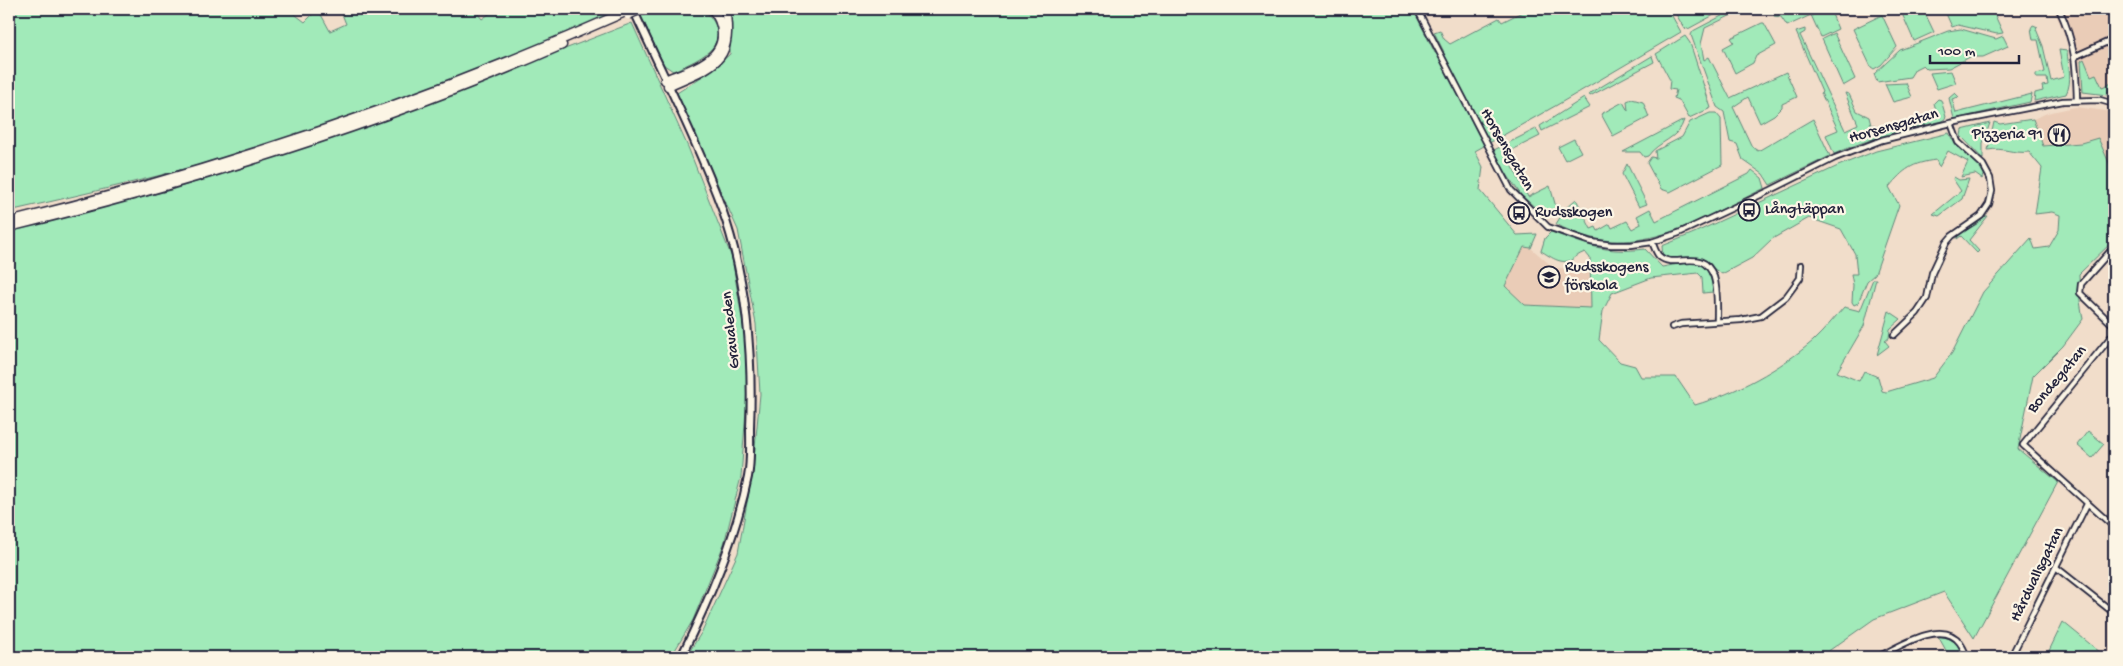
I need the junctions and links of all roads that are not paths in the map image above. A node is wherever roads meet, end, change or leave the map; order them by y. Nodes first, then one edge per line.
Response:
1 (642, 9) edge
2 (712, 9) edge
3 (725, 9) edge
4 (1417, 9) edge
5 (2059, 9) edge
6 (630, 11) edge
7 (2114, 39) edge
8 (2076, 56) junction
9 (666, 83) junction
10 (2077, 100) junction
11 (2114, 104) edge
12 (1951, 123) junction
13 (9, 222) edge
14 (9, 227) edge
15 (1652, 242) junction
16 (2114, 247) edge
17 (1801, 265) dead end
18 (1718, 320) junction
19 (2114, 326) edge
20 (1672, 327) dead end
21 (2114, 332) edge
22 (1894, 335) dead end
23 (2087, 504) junction
24 (2114, 527) edge
25 (2057, 568) junction
26 (2114, 613) edge
27 (681, 657) edge
28 (1878, 657) edge
29 (1966, 657) edge
30 (2011, 657) edge

1 - 6 main road, bridge
2 - 9 main road
3 - 9 main road
4 - 15 street, Horsensgatan
5 - 8 street
6 - 9 street, Gravaleden
6 - 13 main road
6 - 14 main road
7 - 8 street
8 - 10 street
9 - 27 street, Gravaleden
10 - 11 street, Horsensgatan
10 - 12 street, Horsensgatan
12 - 15 street, Horsensgatan
12 - 22 street, Horsensgatan
15 - 18 street
16 - 19 street
17 - 18 street
18 - 20 street
21 - 23 street, Bondegatan
23 - 24 street
23 - 25 street, Hårdvallsgatan
25 - 26 street
25 - 30 street, Hårdvallsgatan
28 - 29 street

